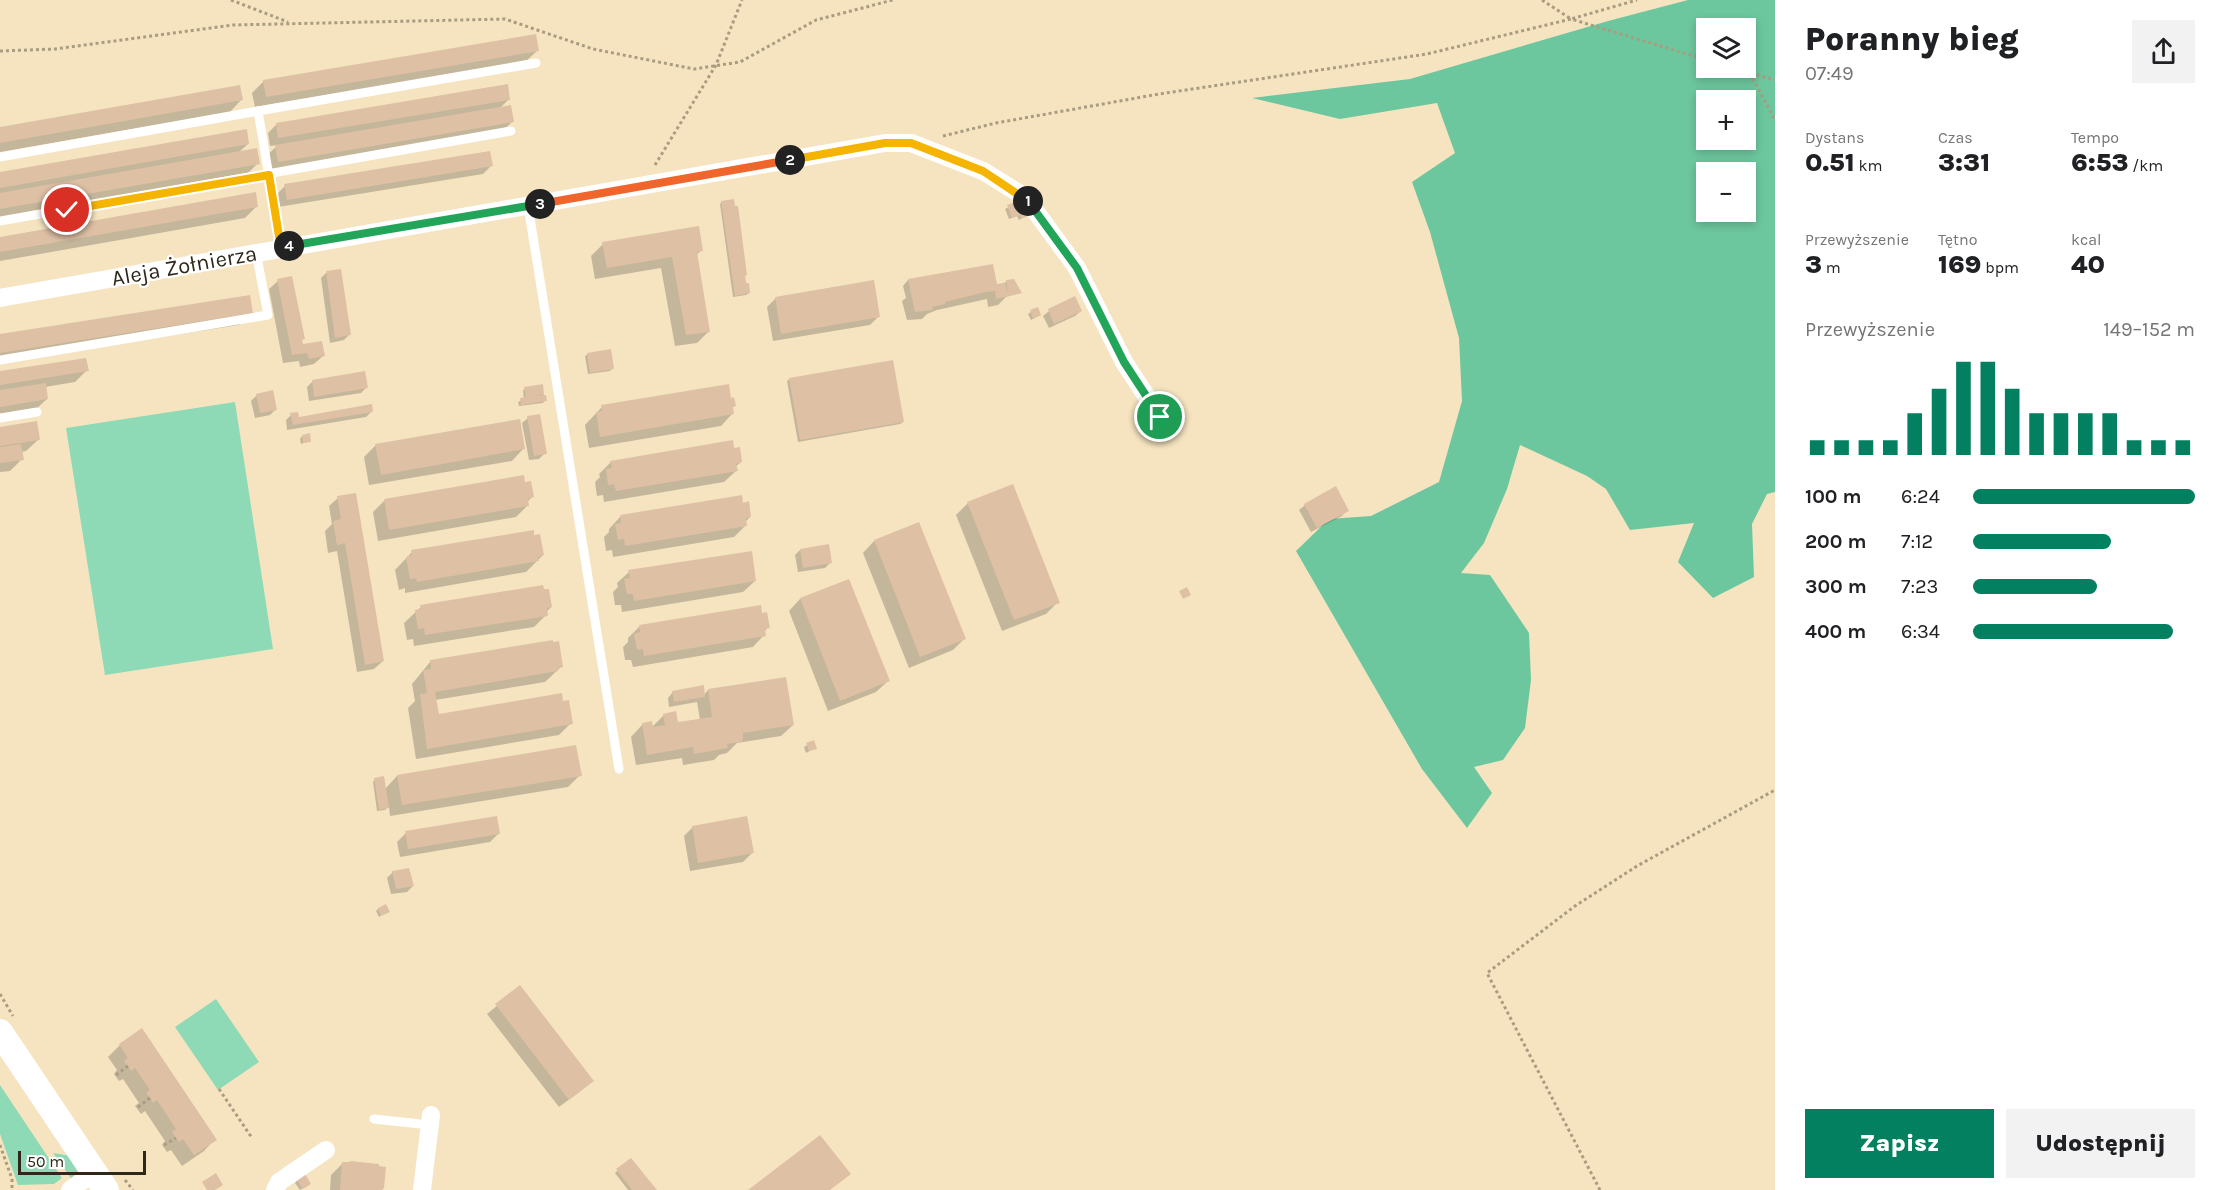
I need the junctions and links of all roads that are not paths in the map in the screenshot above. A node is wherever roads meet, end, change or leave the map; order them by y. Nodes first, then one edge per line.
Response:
1 (536, 63) dead end
2 (258, 111) junction
3 (512, 131) dead end
4 (0, 157) edge
5 (269, 175) junction
6 (528, 206) junction
7 (0, 221) edge
8 (281, 248) junction
9 (256, 252) junction
10 (0, 298) edge
11 (0, 360) edge
12 (37, 412) dead end
13 (1160, 417) dead end
14 (0, 418) edge
15 (619, 769) dead end
16 (0, 1032) edge
17 (374, 1119) dead end
18 (430, 1120) joint
19 (326, 1150) dead end
20 (100, 1181) edge
21 (69, 1190) edge
22 (275, 1190) edge
23 (422, 1190) edge

1 - 2 lane
2 - 4 lane
2 - 5 lane
3 - 5 lane
5 - 7 lane
5 - 8 lane
6 - 8 street, Aleja Żołnierza
6 - 13 street, Aleja Żołnierza
6 - 15 lane
8 - 9 street, Aleja Żołnierza
9 - 10 street, Aleja Żołnierza
9 - 11 lane
12 - 14 lane
16 - 20 street
17 - 18 lane
18 - 23 street
19 - 22 street
20 - 21 street

